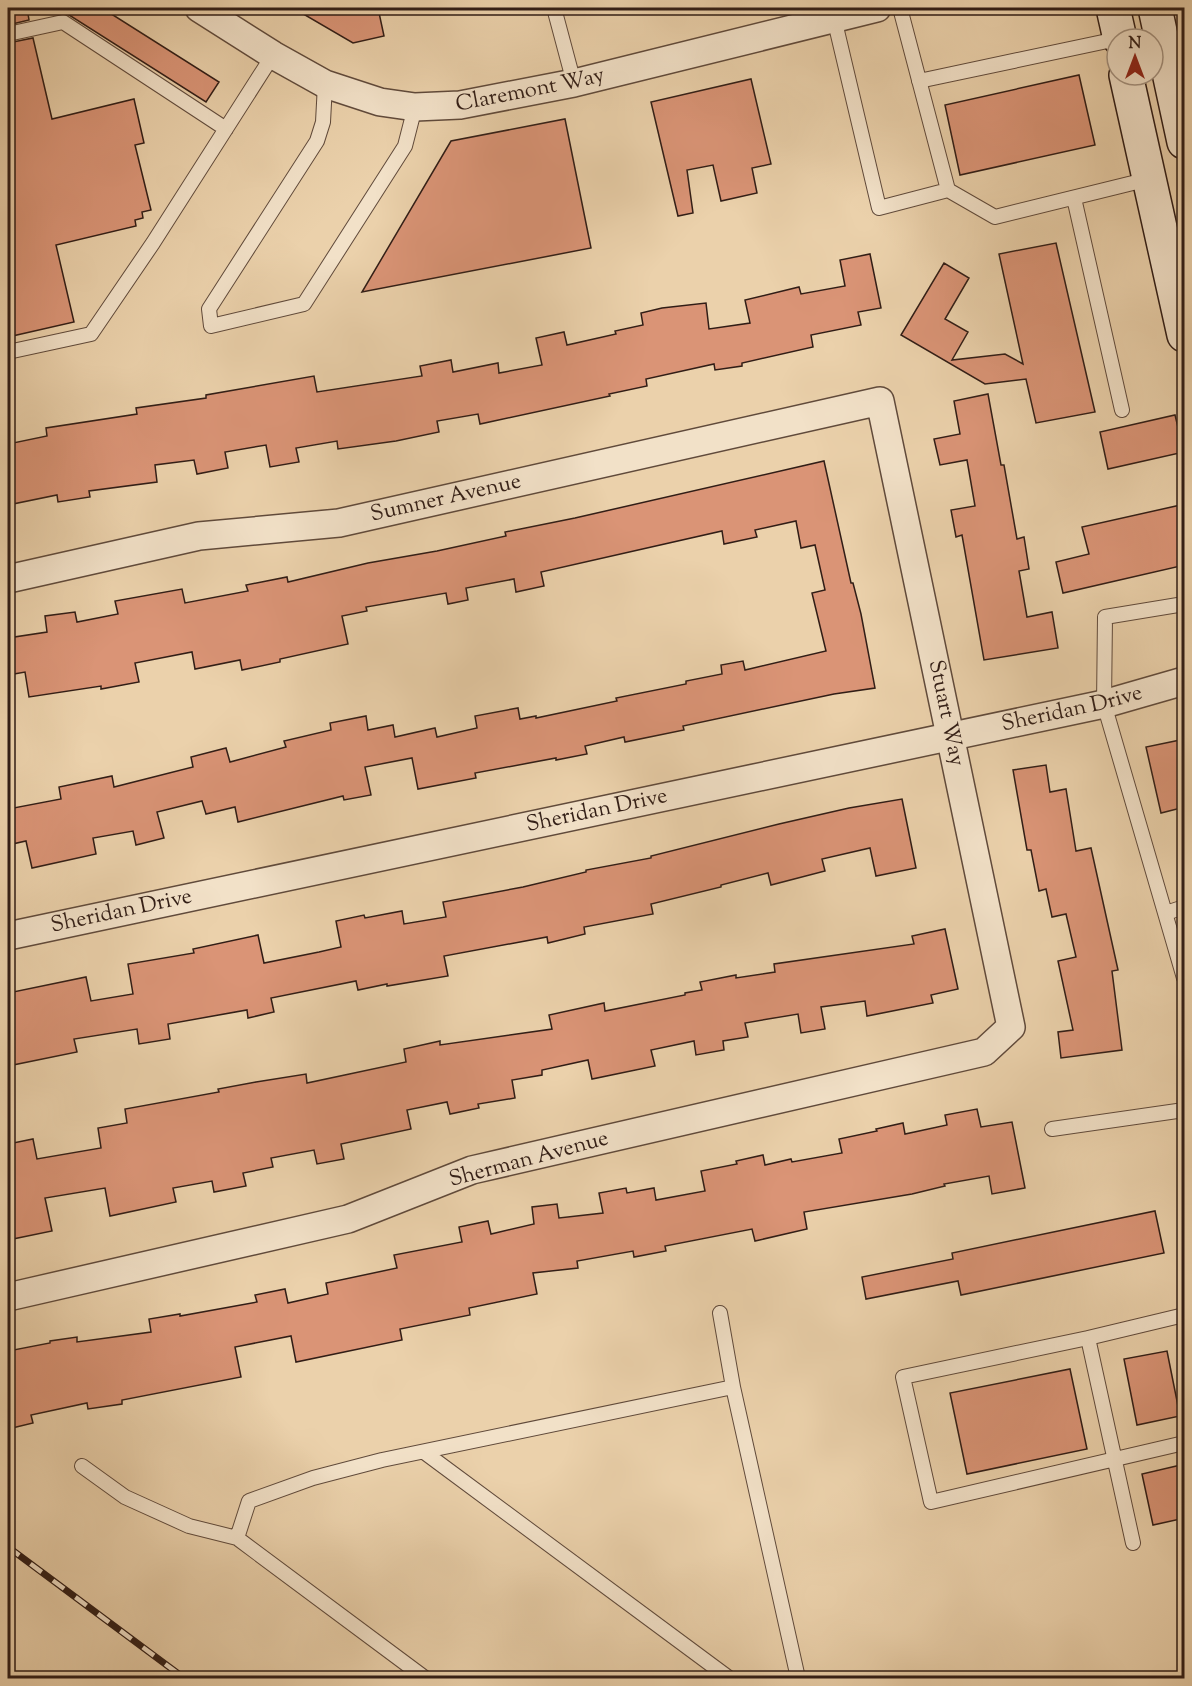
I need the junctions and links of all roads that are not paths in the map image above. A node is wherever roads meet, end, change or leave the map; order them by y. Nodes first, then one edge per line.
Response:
1 (199, 8) edge
2 (554, 8) edge
3 (877, 8) edge
4 (900, 8) edge
5 (1113, 8) edge
6 (1155, 8) edge
7 (834, 18) junction
8 (1117, 27) edge
9 (8, 34) edge
10 (1105, 42) edge
11 (273, 55) junction
12 (920, 81) junction
13 (574, 83) junction
14 (325, 84) junction
15 (1129, 87) edge
16 (415, 107) junction
17 (1183, 127) edge
18 (226, 129) junction
19 (1149, 179) junction
20 (948, 190) junction
21 (1074, 198) junction
22 (1185, 335) edge
23 (8, 352) edge
24 (880, 401) joint
25 (1122, 410) dead end
26 (8, 579) edge
27 (1185, 604) edge
28 (1185, 681) edge
29 (1104, 704) junction
30 (951, 737) junction
31 (1185, 907) edge
32 (1166, 913) junction
33 (8, 936) edge
34 (1185, 978) edge
35 (1011, 1027) joint
36 (1185, 1110) edge
37 (1052, 1130) dead end
38 (8, 1297) edge
39 (720, 1313) dead end
40 (1185, 1315) edge
41 (1088, 1338) junction
42 (733, 1387) junction
43 (1185, 1443) edge
44 (424, 1452) junction
45 (1114, 1459) junction
46 (82, 1466) dead end
47 (237, 1538) junction
48 (1133, 1543) dead end
49 (425, 1678) edge
50 (729, 1678) edge
51 (798, 1678) edge

1 - 11 street, Claremont Way
2 - 13 lane
3 - 7 street, Claremont Way
4 - 12 lane
5 - 8 main road
6 - 17 main road
7 - 13 street, Claremont Way
7 - 20 lane
9 - 18 lane
10 - 12 lane
11 - 14 street, Claremont Way
11 - 18 lane
12 - 20 lane
13 - 16 street, Claremont Way
14 - 16 street, Claremont Way
14 - 16 lane
15 - 19 main road
18 - 23 lane
19 - 21 lane
19 - 22 main road
20 - 21 lane
21 - 25 lane
24 - 26 street, Sumner Avenue
24 - 30 street, Stuart Way
27 - 29 lane
28 - 29 street, Sheridan Drive
29 - 30 street, Sheridan Drive
29 - 32 lane
30 - 33 street, Sheridan Drive
30 - 35 street, Stuart Way
31 - 32 lane
32 - 34 lane
35 - 38 street, Sherman Avenue
36 - 37 lane
39 - 42 lane
40 - 41 lane
41 - 45 lane
41 - 45 lane
42 - 44 lane
42 - 51 lane
43 - 45 lane
44 - 47 lane
44 - 50 lane
45 - 48 lane
46 - 47 lane
47 - 49 lane

